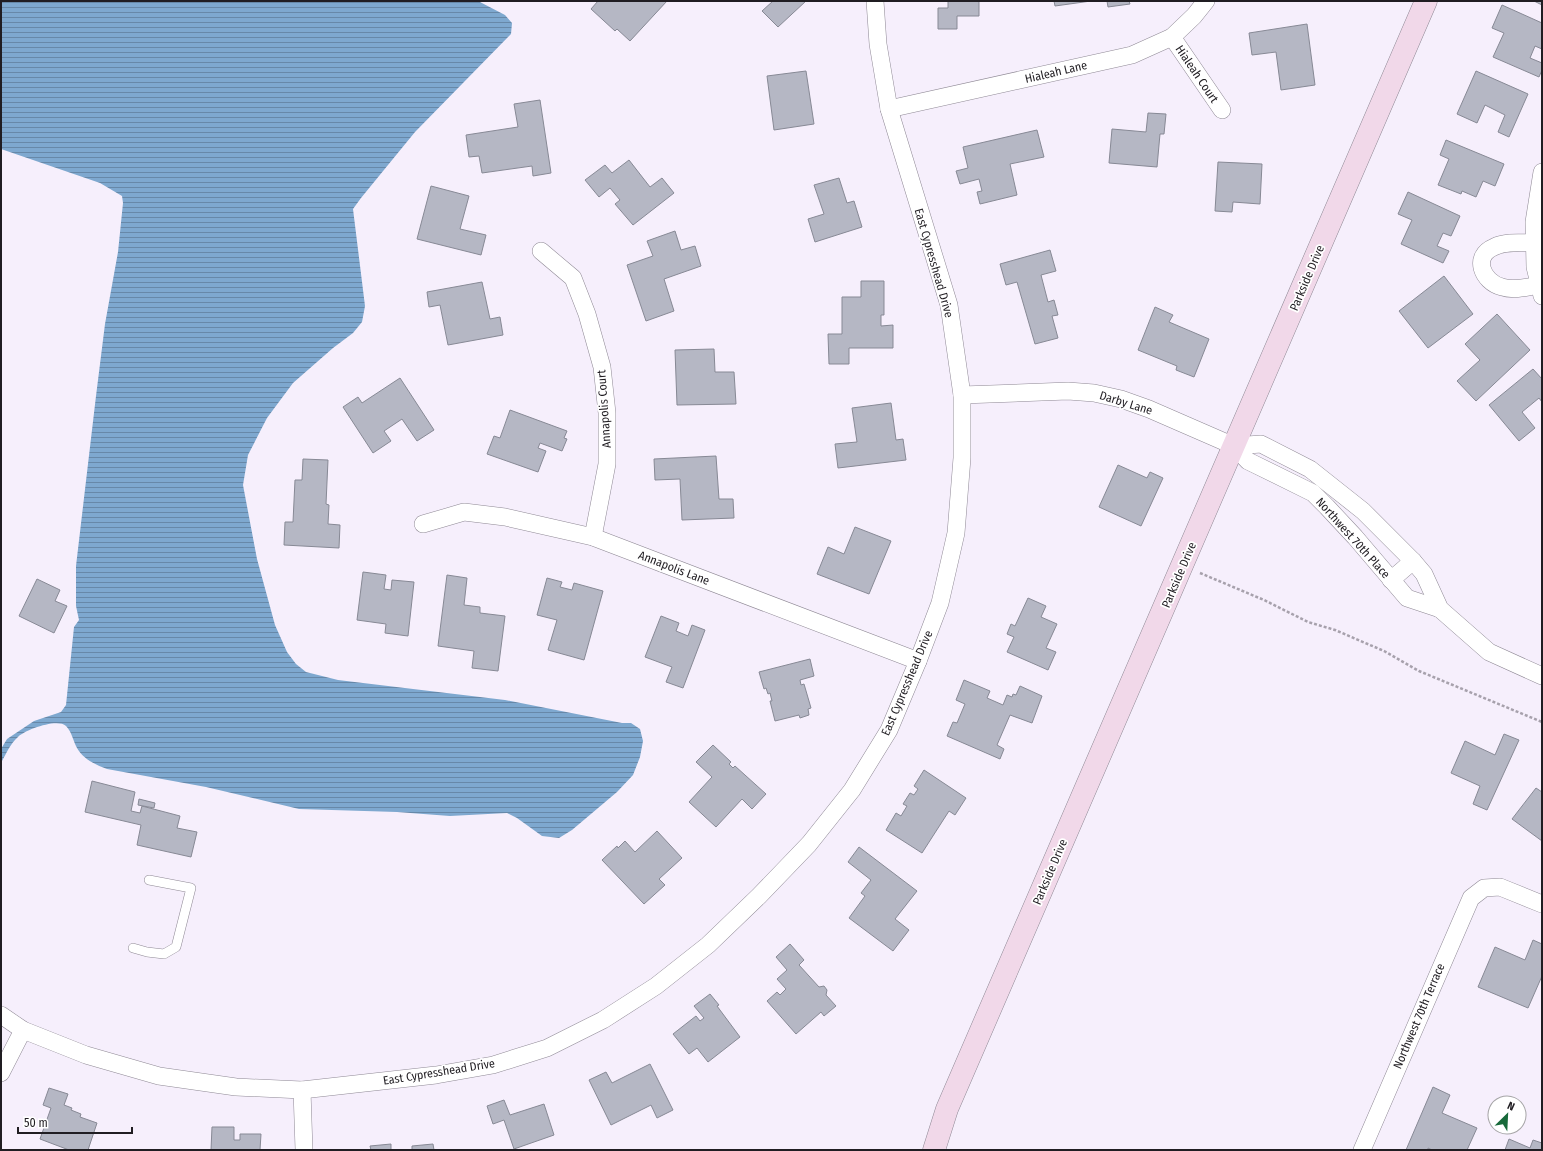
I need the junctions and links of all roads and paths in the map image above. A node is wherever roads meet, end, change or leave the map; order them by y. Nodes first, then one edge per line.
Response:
1 (875, 1) edge
2 (1206, 1) edge
3 (1426, 1) edge
4 (1172, 37) junction
5 (889, 109) junction
6 (1222, 110) dead end
7 (1542, 172) edge
8 (1534, 242) junction
9 (541, 251) dead end
10 (1541, 290) edge
11 (962, 395) junction
12 (1234, 446) junction
13 (1376, 523) junction
14 (424, 524) dead end
15 (593, 537) junction
16 (1358, 541) junction
17 (1413, 561) junction
18 (1200, 573) dead end
19 (1391, 580) junction
20 (1440, 609) junction
21 (918, 660) junction
22 (1542, 676) edge
23 (1542, 722) edge
24 (149, 880) dead end
25 (1542, 904) edge
26 (133, 948) dead end
27 (1, 1015) edge
28 (23, 1030) junction
29 (1, 1073) edge
30 (302, 1090) junction
31 (304, 1150) edge
32 (934, 1150) edge
33 (1362, 1150) edge

1 - 5 street, East Cypresshead Drive
2 - 4 street, Hialeah Lane
3 - 12 street, Parkside Drive
4 - 5 street, Hialeah Lane
4 - 6 street, Hialeah Court
5 - 11 street, East Cypresshead Drive
7 - 8 street
8 - 10 street
8 - 10 street
9 - 15 street, Annapolis Court
11 - 12 street, Darby Lane
11 - 21 street, East Cypresshead Drive
12 - 13 street, Northwest 70th Place
12 - 16 street, Northwest 70th Place
12 - 32 street, Parkside Drive
13 - 16 street
13 - 17 street, Northwest 70th Place
14 - 15 street, Annapolis Lane
15 - 21 street, Annapolis Lane
16 - 19 street, Northwest 70th Place
17 - 19 street
17 - 20 street, Northwest 70th Place
18 - 23 path
19 - 20 street, Northwest 70th Place
20 - 22 street, Northwest 70th Place
21 - 30 street, East Cypresshead Drive
24 - 26 lane
25 - 33 street, Northwest 70th Terrace
27 - 28 street, East Cypresshead Drive
28 - 29 street
28 - 30 street, East Cypresshead Drive
30 - 31 street

